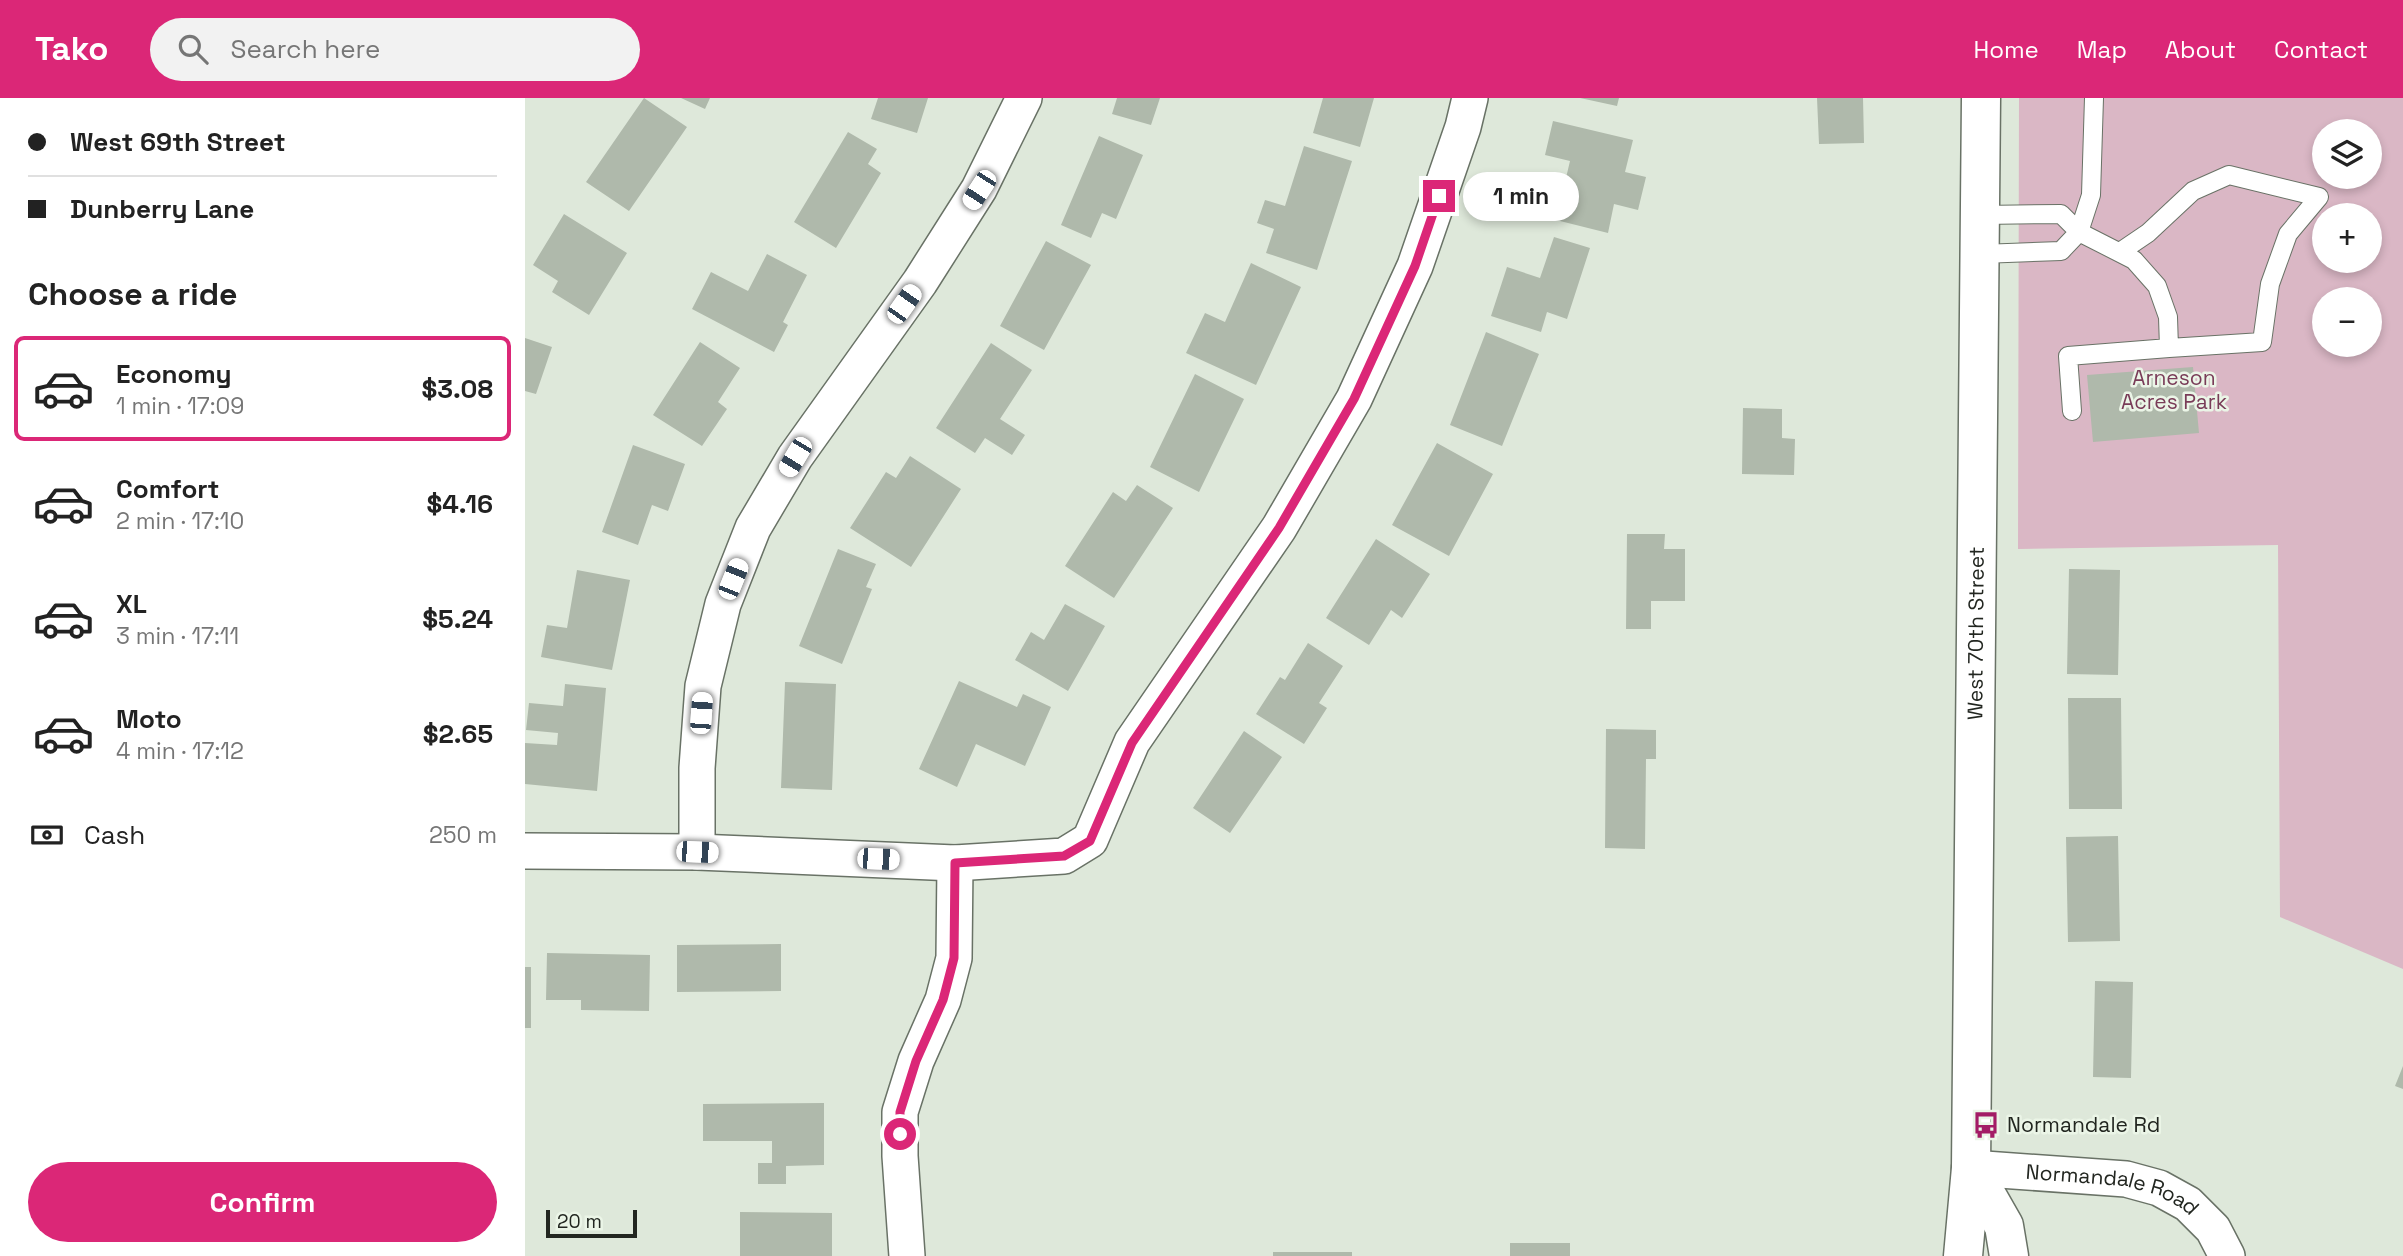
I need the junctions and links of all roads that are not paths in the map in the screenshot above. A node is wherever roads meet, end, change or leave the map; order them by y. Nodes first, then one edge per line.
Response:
1 (1024, 98) edge
2 (1470, 98) edge
3 (1981, 98) edge
4 (2094, 98) edge
5 (1981, 215) junction
6 (2079, 232) junction
7 (2120, 252) junction
8 (1981, 254) junction
9 (2169, 348) junction
10 (2072, 411) dead end
11 (525, 851) edge
12 (697, 852) junction
13 (955, 863) junction
14 (1971, 1168) junction
15 (907, 1256) edge
16 (1963, 1256) edge
17 (2009, 1256) edge
18 (2227, 1256) edge

1 - 12 street
2 - 13 street
3 - 5 street, West 70th Street
4 - 6 lane
5 - 6 lane
5 - 8 street, West 70th Street
6 - 7 lane
6 - 8 lane
7 - 9 lane
7 - 9 lane
8 - 14 street, West 70th Street
9 - 10 lane
11 - 12 street
12 - 13 street
13 - 15 street
14 - 16 street, West 70th Street
14 - 17 street
14 - 18 street, Normandale Road

